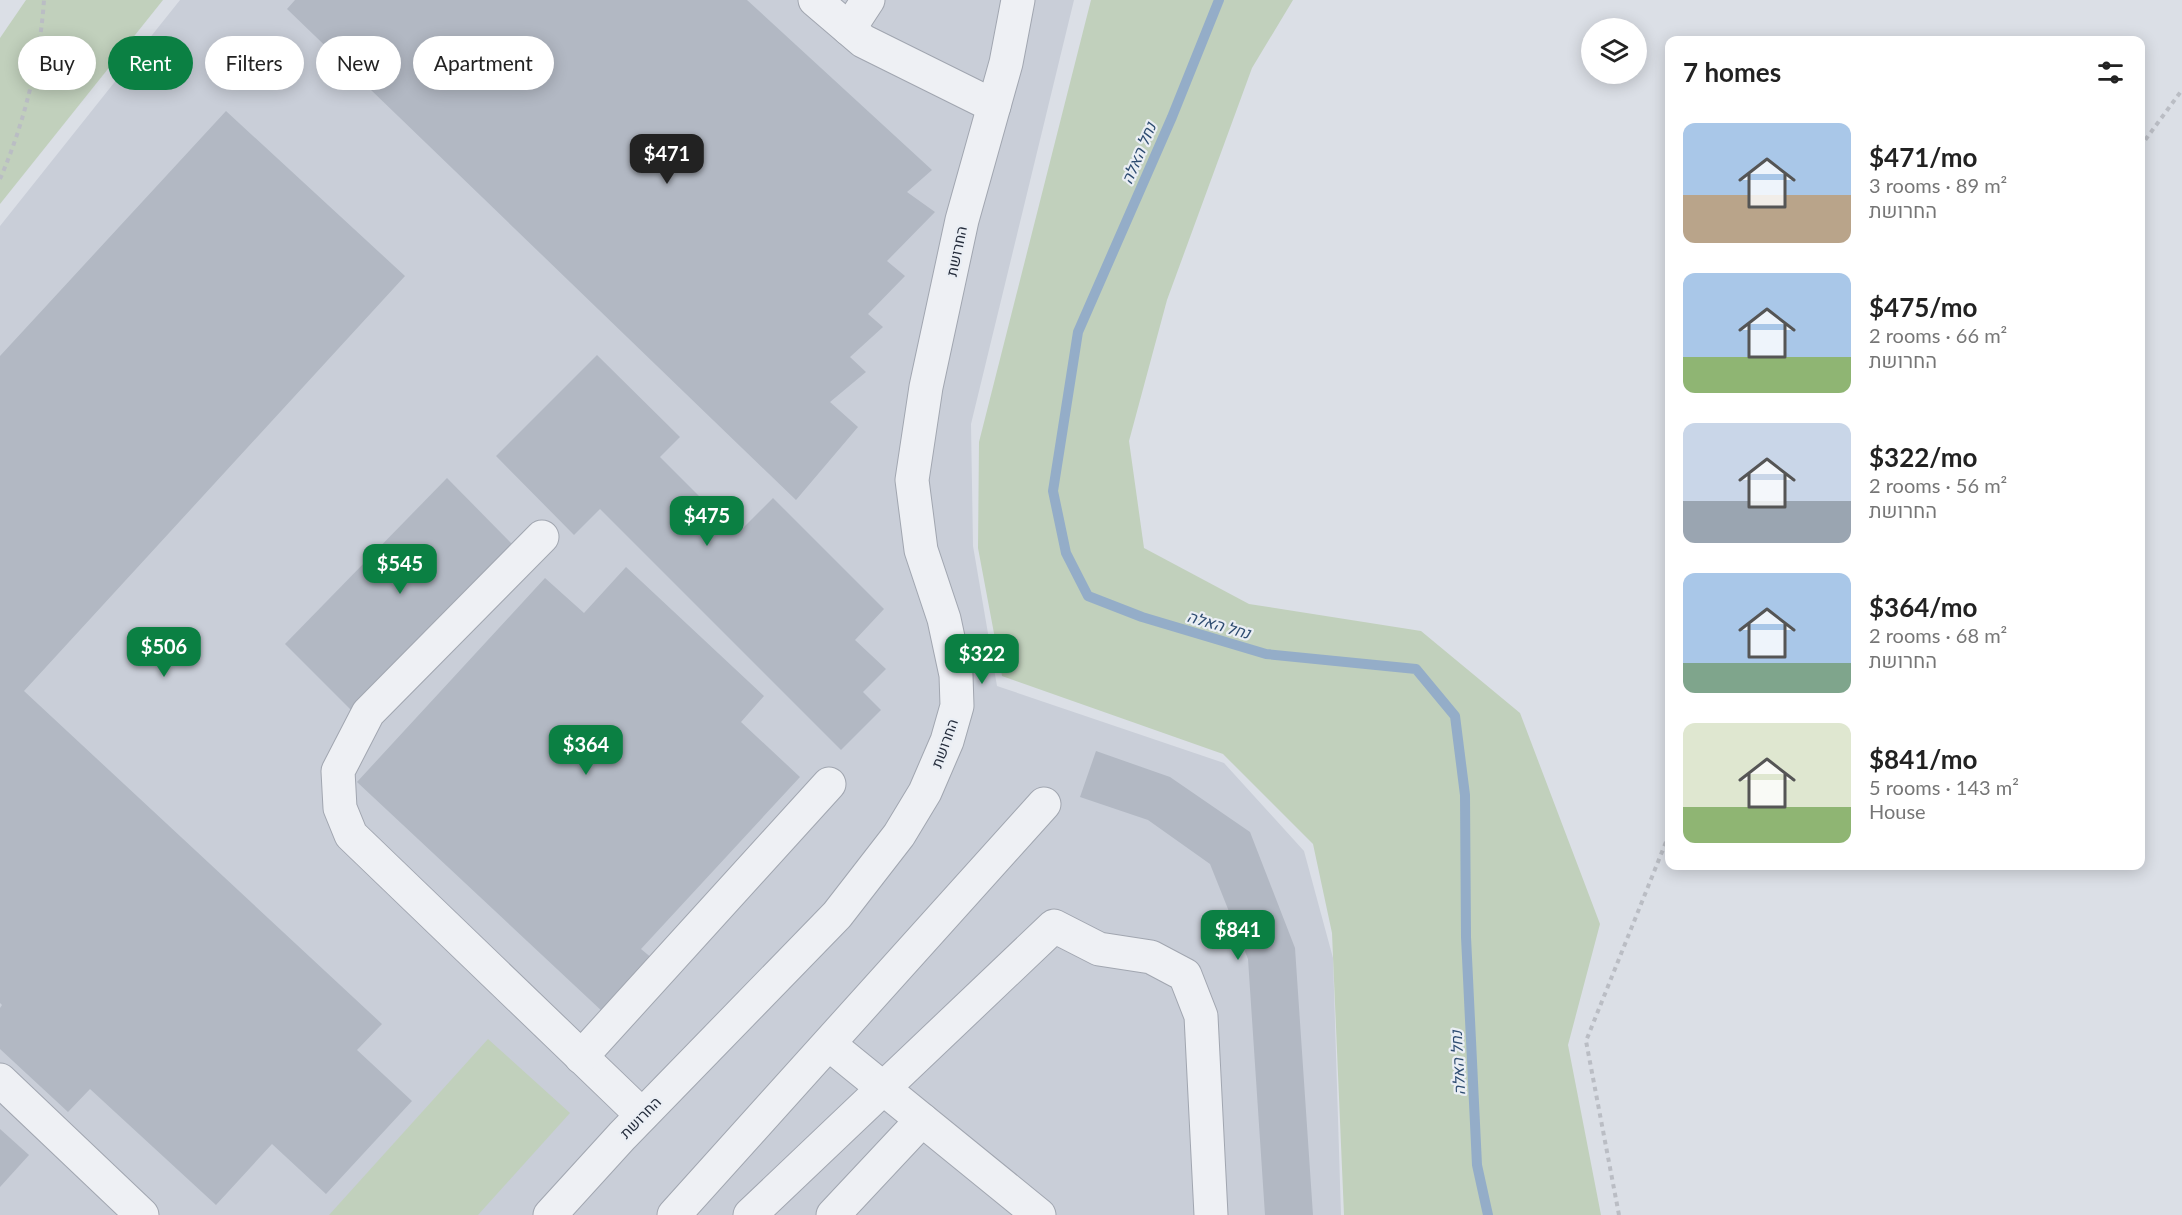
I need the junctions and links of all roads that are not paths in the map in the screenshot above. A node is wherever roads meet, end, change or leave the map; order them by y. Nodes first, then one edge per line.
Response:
1 (815, 0) edge
2 (868, 0) edge
3 (1018, 0) edge
4 (849, 29) junction
5 (994, 106) junction
6 (542, 537) dead end
7 (829, 784) dead end
8 (1044, 804) dead end
9 (830, 1045) junction
10 (581, 1057) junction
11 (0, 1080) edge
12 (881, 1087) junction
13 (642, 1115) junction
14 (922, 1120) junction
15 (142, 1215) edge
16 (550, 1215) edge
17 (674, 1215) edge
18 (750, 1215) edge
19 (833, 1215) edge
20 (1039, 1215) edge
21 (1211, 1215) edge

1 - 4 street
2 - 4 street
3 - 5 street, החרושת
4 - 5 street
5 - 13 street, החרושת
6 - 10 street
7 - 10 street
8 - 9 street
9 - 12 street
9 - 17 street
10 - 13 street
11 - 15 street
12 - 14 street
12 - 18 street
12 - 21 street
13 - 16 street, החרושת
14 - 19 street
14 - 20 street

